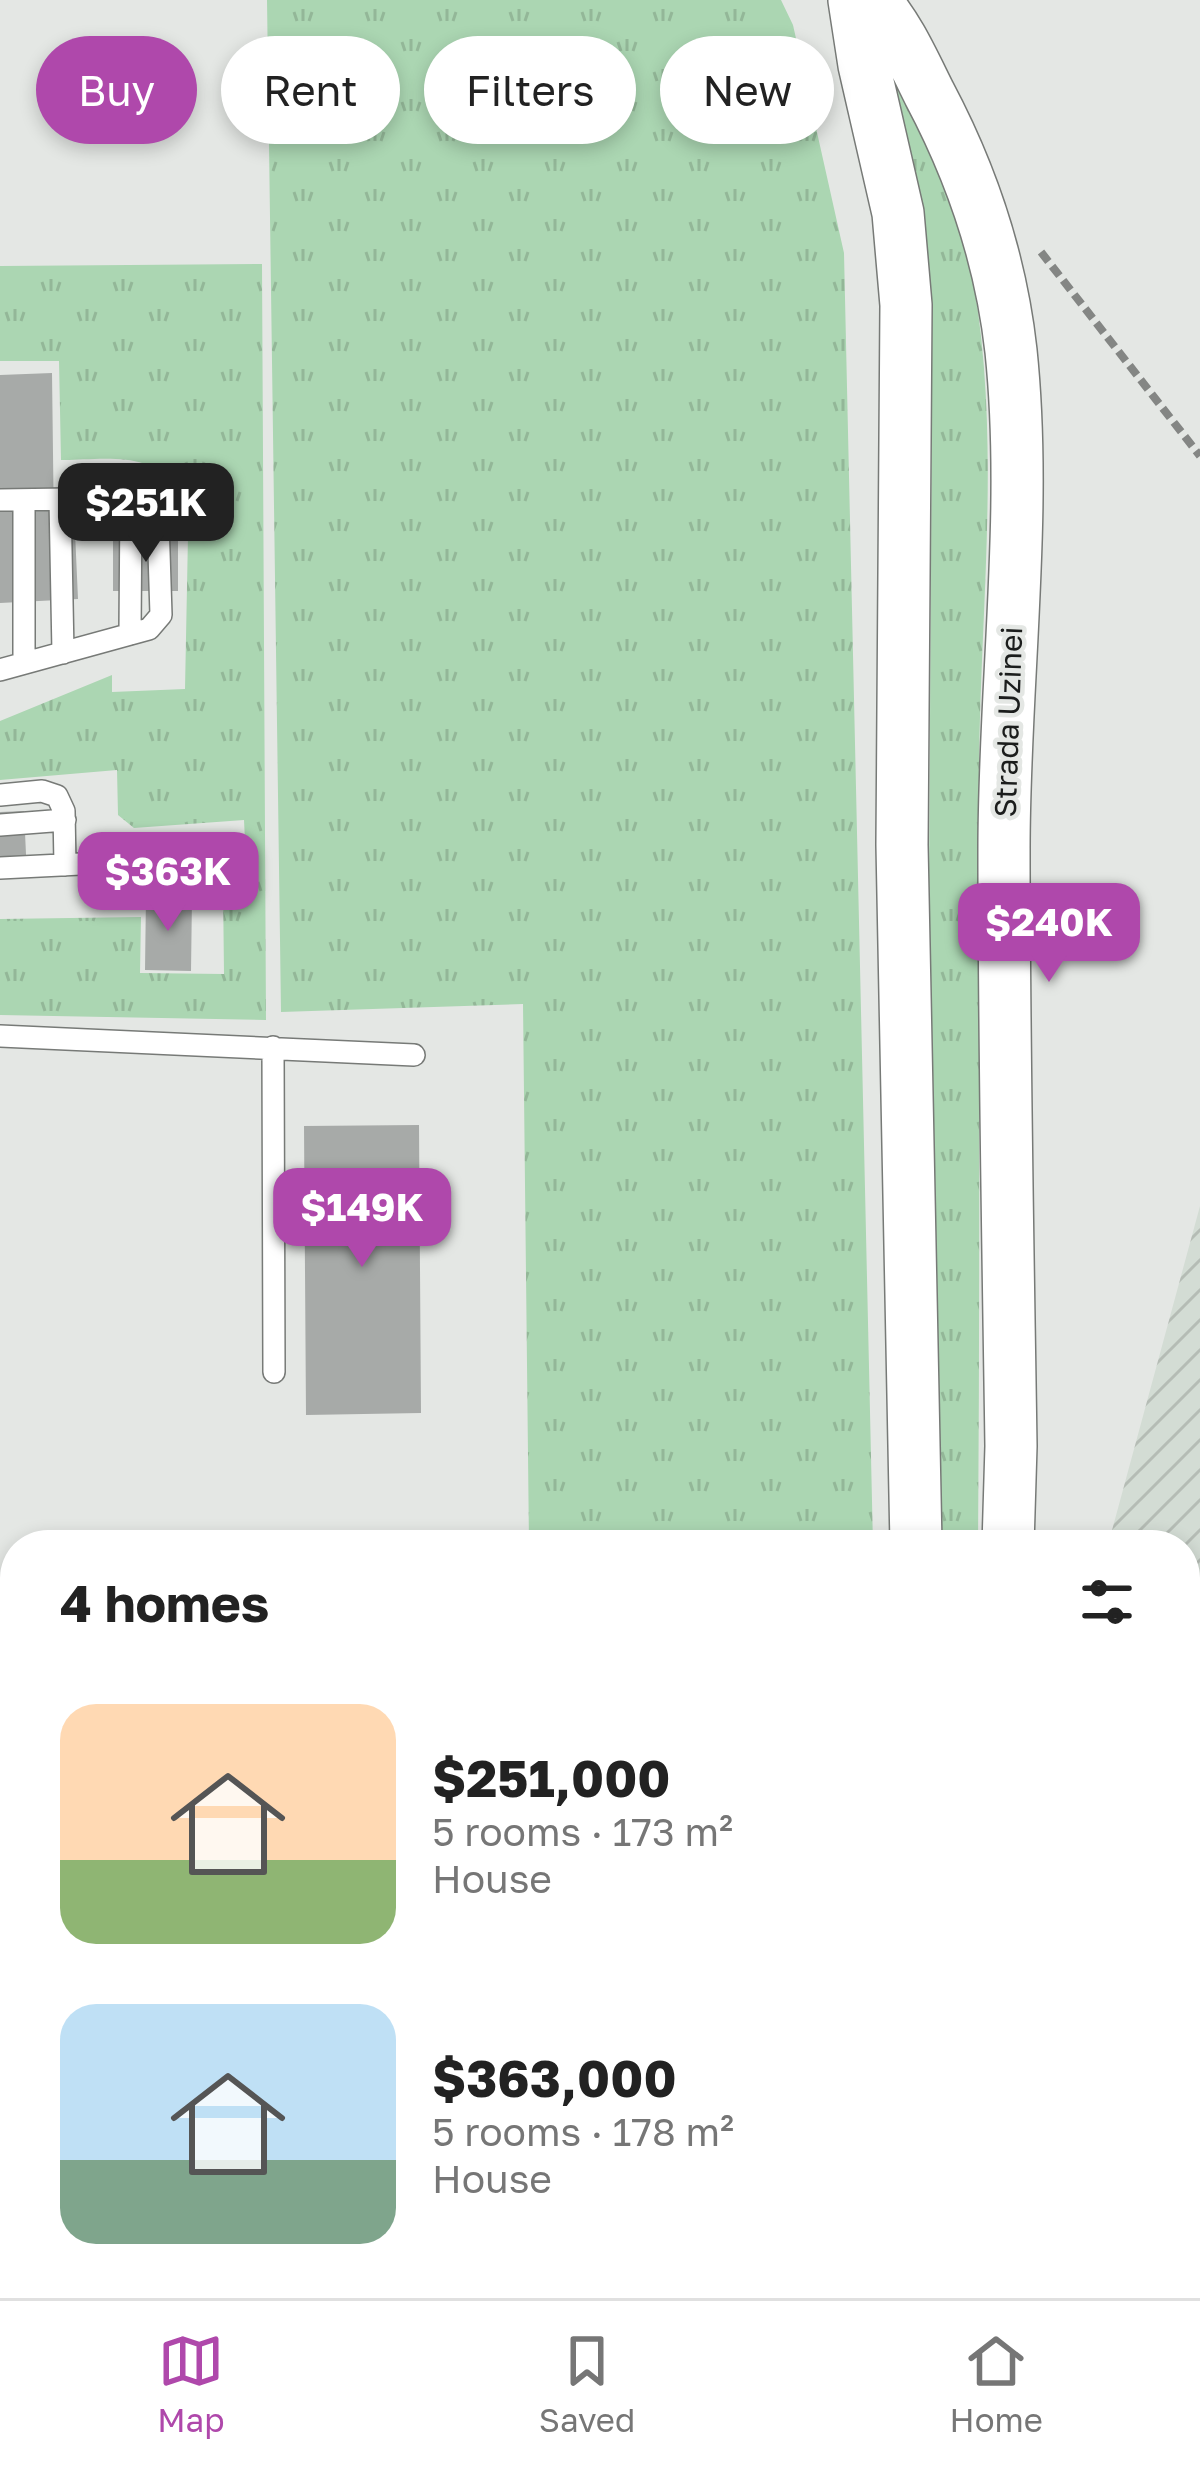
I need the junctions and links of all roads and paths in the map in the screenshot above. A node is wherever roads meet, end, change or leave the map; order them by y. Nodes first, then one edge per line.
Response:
1 (854, 0) edge
2 (874, 0) edge
3 (1033, 242) dead end
4 (1200, 456) edge
5 (60, 499) junction
6 (0, 500) edge
7 (24, 500) junction
8 (62, 653) junction
9 (24, 663) junction
10 (0, 670) edge
11 (0, 795) edge
12 (64, 820) junction
13 (0, 825) edge
14 (202, 858) dead end
15 (65, 865) junction
16 (0, 868) edge
17 (0, 1036) edge
18 (273, 1047) junction
19 (414, 1054) dead end
20 (274, 1372) dead end
21 (916, 1530) edge
22 (1008, 1530) edge

1 - 21 street
2 - 22 street, Strada Uzinei
3 - 4 path
5 - 7 lane
5 - 8 lane
5 - 8 lane
6 - 7 lane
7 - 9 lane
8 - 9 lane
9 - 10 lane
11 - 12 lane
12 - 13 lane
12 - 15 lane
14 - 15 lane
15 - 16 lane
17 - 18 lane
18 - 19 lane
18 - 20 lane

